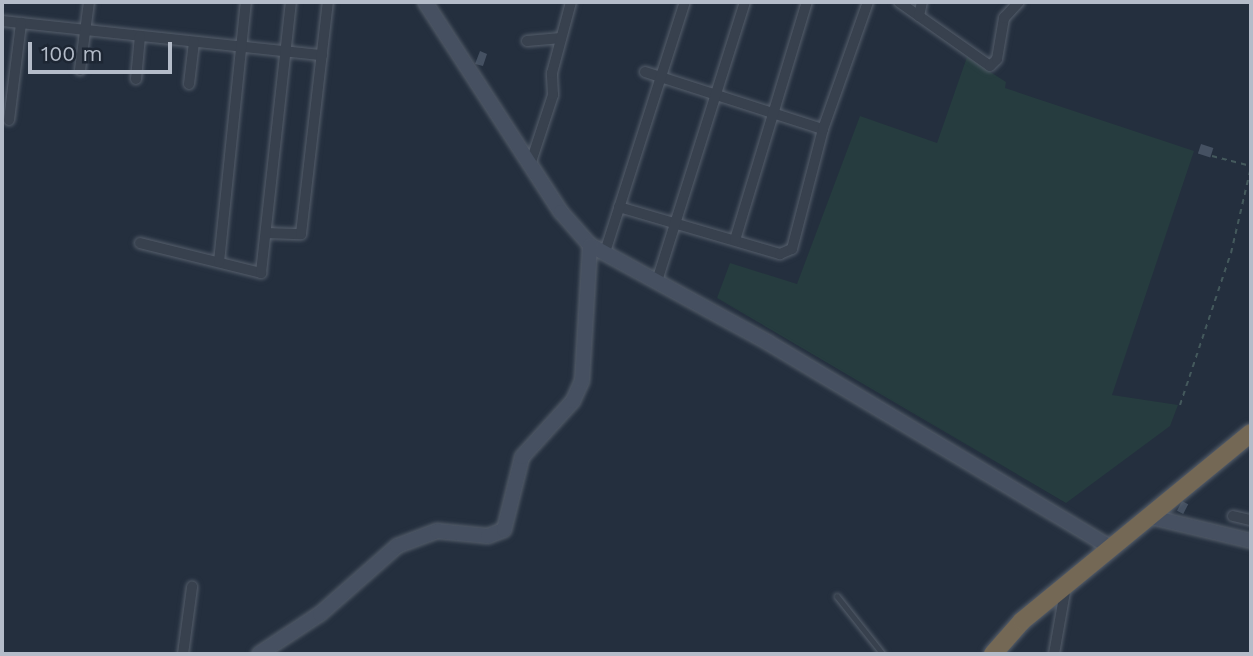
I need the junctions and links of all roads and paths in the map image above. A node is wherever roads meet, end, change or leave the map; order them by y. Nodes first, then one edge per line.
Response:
1 (89, 2) edge
2 (246, 2) edge
3 (291, 2) edge
4 (328, 2) edge
5 (425, 2) edge
6 (571, 2) edge
7 (685, 2) edge
8 (745, 2) edge
9 (807, 2) edge
10 (868, 2) edge
11 (899, 2) edge
12 (922, 2) edge
13 (1019, 2) edge
14 (919, 16) junction
15 (2, 21) edge
16 (21, 23) junction
17 (85, 30) junction
18 (140, 36) junction
19 (561, 38) junction
20 (194, 41) junction
21 (527, 41) dead end
22 (241, 47) junction
23 (286, 51) junction
24 (322, 55) junction
25 (80, 70) dead end
26 (645, 72) dead end
27 (661, 78) junction
28 (136, 79) dead end
29 (189, 83) dead end
30 (715, 95) junction
31 (771, 113) junction
32 (9, 120) dead end
33 (823, 129) junction
34 (1212, 156) dead end
35 (530, 165) junction
36 (1251, 167) edge
37 (620, 207) junction
38 (677, 223) junction
39 (266, 233) junction
40 (735, 240) junction
41 (140, 243) dead end
42 (590, 245) junction
43 (605, 252) junction
44 (219, 262) junction
45 (657, 281) junction
46 (1180, 405) dead end
47 (1251, 433) edge
48 (1233, 516) dead end
49 (1151, 517) junction
50 (1251, 520) edge
51 (1251, 541) edge
52 (1110, 547) junction
53 (1066, 584) junction
54 (192, 587) dead end
55 (837, 596) dead end
56 (998, 653) edge
57 (183, 654) edge
58 (259, 654) edge
59 (883, 654) edge
60 (1054, 654) edge

1 - 17 street
2 - 22 street
3 - 23 street
4 - 24 street
5 - 35 street
6 - 19 street
7 - 27 street
8 - 30 street
9 - 31 street
10 - 33 street
11 - 14 street
12 - 14 street
13 - 14 street
15 - 16 street
16 - 17 street
16 - 32 street
17 - 18 street
17 - 25 street
18 - 20 street
18 - 28 street
19 - 21 street
19 - 35 street
20 - 22 street
20 - 29 street
22 - 23 street
22 - 44 street
23 - 24 street
23 - 39 street
24 - 39 street
26 - 27 street
27 - 30 street
27 - 37 street
30 - 31 street
30 - 38 street
31 - 33 street
31 - 40 street
33 - 40 street
34 - 36 path
35 - 42 street
36 - 46 path
37 - 38 street
37 - 43 street
38 - 40 street
38 - 45 street
39 - 44 street
41 - 44 street
42 - 43 street
42 - 58 street
43 - 45 street
45 - 52 street
47 - 49 highway
48 - 50 street
49 - 51 street
49 - 52 highway
52 - 53 highway
53 - 56 highway
53 - 60 street
54 - 57 street
55 - 59 lane

